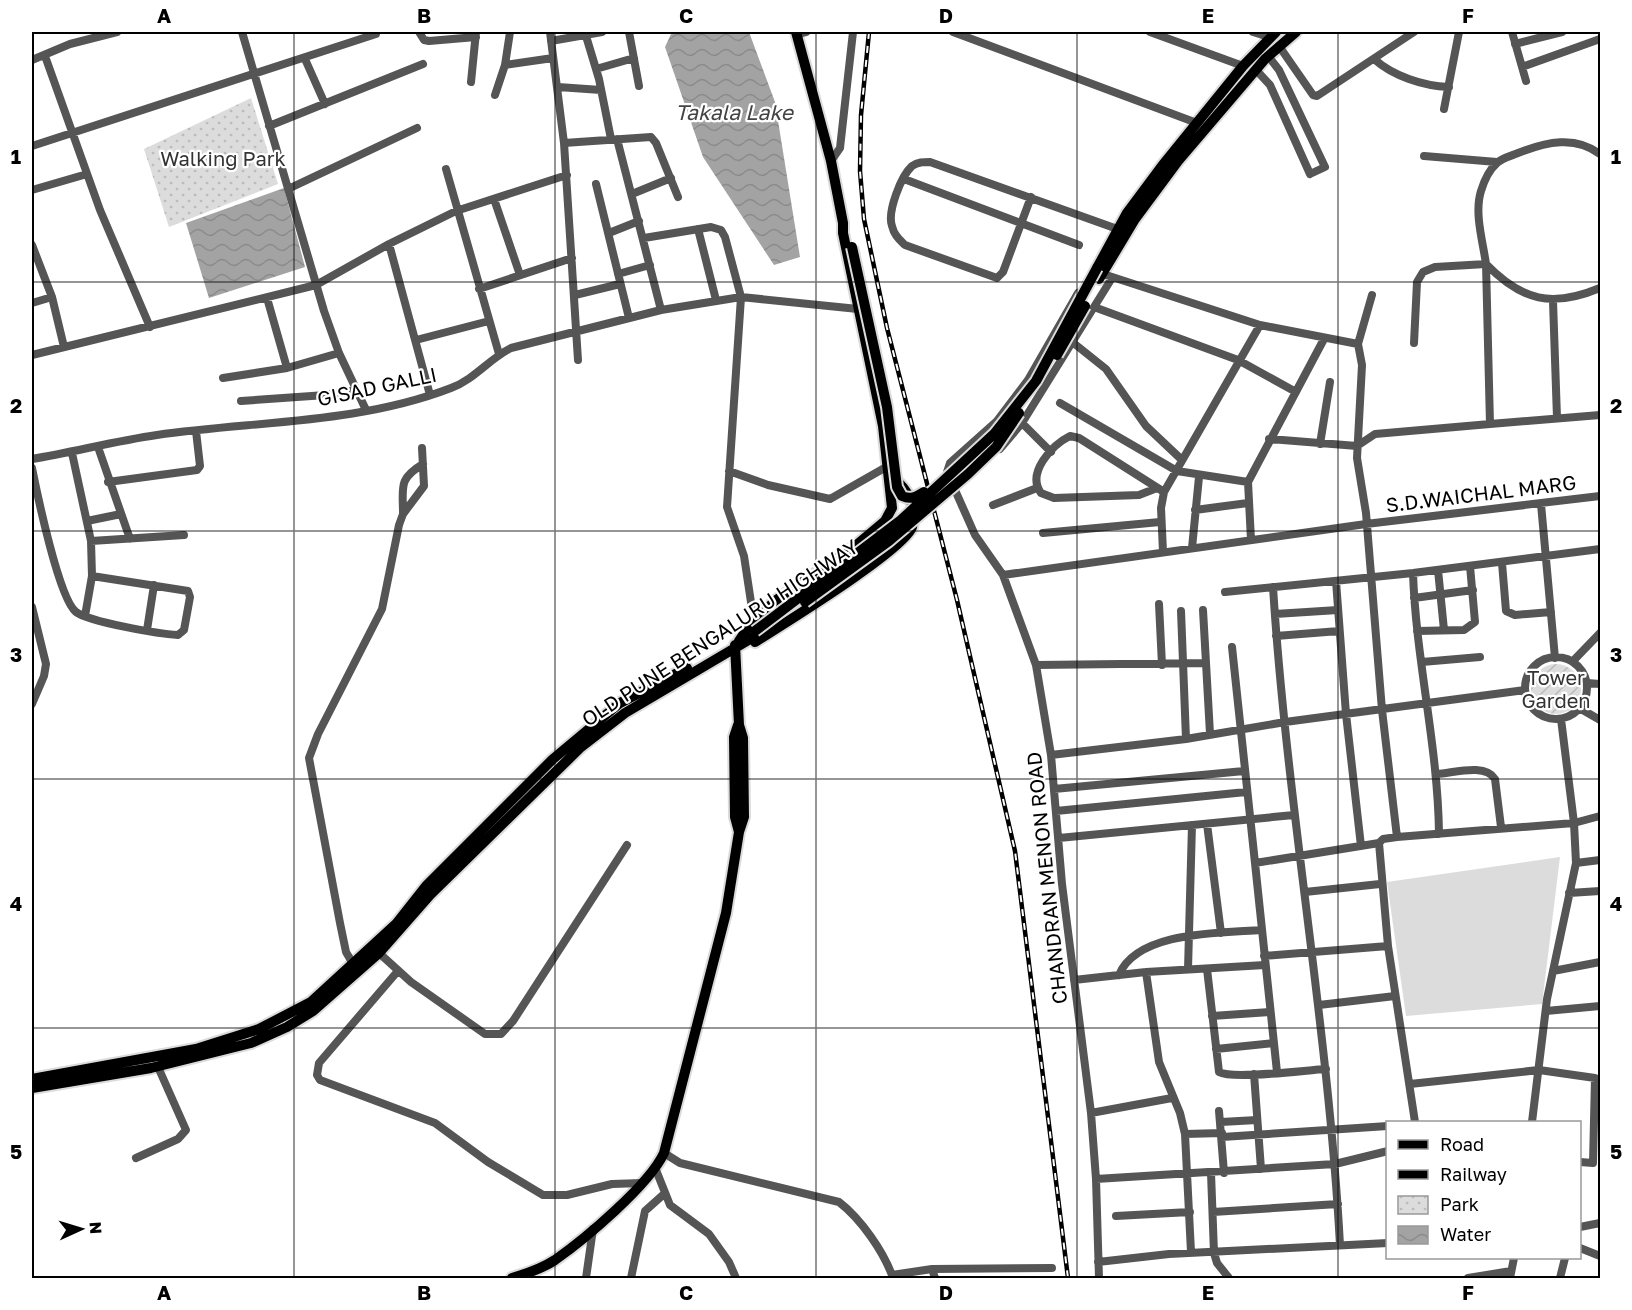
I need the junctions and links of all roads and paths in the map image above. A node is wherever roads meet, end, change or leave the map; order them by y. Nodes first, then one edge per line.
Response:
1 (75, 32) edge
2 (117, 32) edge
3 (242, 32) edge
4 (378, 32) edge
5 (419, 32) edge
6 (510, 32) edge
7 (602, 32) edge
8 (629, 32) edge
9 (800, 32) edge
10 (853, 32) edge
11 (954, 32) edge
12 (1150, 32) edge
13 (1253, 32) edge
14 (1296, 32) edge
15 (1414, 32) edge
16 (1460, 32) edge
17 (1512, 32) edge
18 (1562, 32) edge
19 (476, 34) edge
20 (1273, 34) edge
21 (550, 36) edge
22 (586, 36) junction
23 (1600, 39) edge
24 (77, 41) junction
25 (1515, 45) junction
26 (1279, 46) junction
27 (45, 56) junction
28 (1268, 56) junction
29 (554, 58) junction
30 (634, 58) junction
31 (305, 59) junction
32 (1374, 59) junction
33 (32, 60) edge
34 (423, 64) dead end
35 (505, 65) junction
36 (1243, 66) junction
37 (1522, 67) junction
38 (596, 69) junction
39 (1257, 71) junction
40 (255, 72) junction
41 (1526, 81) dead end
42 (471, 82) dead end
43 (639, 86) dead end
44 (558, 87) junction
45 (1449, 87) junction
46 (601, 90) junction
47 (495, 95) dead end
48 (325, 104) junction
49 (1444, 109) dead end
50 (1197, 123) junction
51 (269, 126) junction
52 (417, 128) dead end
53 (74, 133) junction
54 (614, 139) junction
55 (564, 143) junction
56 (32, 146) edge
57 (1600, 154) edge
58 (1424, 156) dead end
59 (831, 161) junction
60 (1497, 162) junction
61 (446, 169) dead end
62 (87, 174) junction
63 (567, 175) junction
64 (671, 178) junction
65 (904, 179) junction
66 (596, 184) dead end
67 (288, 189) junction
68 (32, 190) edge
69 (632, 194) junction
70 (678, 197) dead end
71 (1032, 197) junction
72 (494, 199) junction
73 (456, 211) junction
74 (639, 221) junction
75 (1022, 222) junction
76 (843, 223) junction
77 (698, 229) junction
78 (1123, 230) junction
79 (609, 233) junction
80 (644, 238) junction
81 (389, 244) junction
82 (32, 245) edge
83 (1079, 245) dead end
84 (572, 258) junction
85 (1486, 264) junction
86 (650, 265) junction
87 (520, 275) junction
88 (1103, 275) junction
89 (619, 279) junction
90 (316, 285) junction
91 (1600, 288) edge
92 (479, 289) junction
93 (575, 295) junction
94 (1372, 295) dead end
95 (52, 297) junction
96 (741, 297) junction
97 (267, 298) junction
98 (717, 300) junction
99 (1553, 301) junction
100 (32, 303) edge
101 (1094, 307) junction
102 (858, 309) junction
103 (661, 310) junction
104 (629, 318) junction
105 (489, 321) junction
106 (1260, 325) junction
107 (150, 327) junction
108 (577, 332) junction
109 (1324, 339) junction
110 (416, 340) junction
111 (1071, 341) junction
112 (1414, 343) dead end
113 (1358, 344) junction
114 (64, 347) junction
115 (339, 354) junction
116 (499, 354) junction
117 (32, 355) edge
118 (578, 360) dead end
119 (1238, 360) junction
120 (287, 368) junction
121 (223, 378) dead end
122 (1330, 382) dead end
123 (356, 390) junction
124 (1296, 392) junction
125 (430, 395) junction
126 (241, 400) dead end
127 (1060, 403) dead end
128 (366, 410) junction
129 (1600, 415) edge
130 (1557, 418) junction
131 (1022, 423) junction
132 (1490, 424) junction
133 (196, 431) junction
134 (1269, 439) junction
135 (1320, 444) junction
136 (1357, 446) junction
137 (98, 447) junction
138 (422, 448) dead end
139 (1051, 452) junction
140 (72, 453) junction
141 (32, 459) edge
142 (1182, 460) junction
143 (423, 464) junction
144 (32, 468) edge
145 (888, 470) junction
146 (729, 471) junction
147 (1177, 471) junction
148 (1199, 477) junction
149 (946, 479) junction
150 (108, 482) junction
151 (1248, 482) junction
152 (1037, 488) junction
153 (1161, 490) junction
154 (957, 492) junction
155 (1600, 496) edge
156 (1248, 503) junction
157 (1541, 504) junction
158 (993, 505) dead end
159 (1195, 510) junction
160 (121, 514) junction
161 (403, 514) junction
162 (87, 521) junction
163 (1161, 522) junction
164 (1366, 524) junction
165 (1043, 533) dead end
166 (184, 535) dead end
167 (130, 539) junction
168 (1251, 540) junction
169 (91, 542) junction
170 (1192, 548) junction
171 (1600, 549) edge
172 (1162, 552) junction
173 (1545, 557) junction
174 (1502, 563) junction
175 (1470, 566) junction
176 (1438, 570) junction
177 (1413, 573) junction
178 (1003, 575) junction
179 (92, 576) junction
180 (1370, 577) junction
181 (1336, 581) junction
182 (153, 585) junction
183 (1273, 587) junction
184 (1473, 590) junction
185 (1225, 592) dead end
186 (1441, 594) junction
187 (1414, 598) junction
188 (1159, 604) dead end
189 (32, 607) edge
190 (1203, 610) dead end
191 (1338, 610) junction
192 (1181, 611) dead end
193 (1551, 612) junction
194 (1275, 614) junction
195 (86, 616) junction
196 (147, 630) junction
197 (755, 630) junction
198 (1444, 630) junction
199 (1339, 631) junction
200 (1417, 631) junction
201 (1600, 633) edge
202 (1276, 636) junction
203 (738, 645) junction
204 (1232, 647) dead end
205 (1480, 657) dead end
206 (1555, 658) junction
207 (1573, 661) junction
208 (1422, 662) junction
209 (1206, 663) junction
210 (1183, 664) junction
211 (1036, 665) junction
212 (1162, 665) junction
213 (1587, 683) junction
214 (1600, 684) edge
215 (1525, 690) junction
216 (32, 704) edge
217 (1427, 704) junction
218 (1382, 710) junction
219 (1581, 710) junction
220 (1346, 714) junction
221 (1561, 719) junction
222 (1600, 720) edge
223 (1286, 722) junction
224 (1240, 729) junction
225 (1210, 734) junction
226 (1186, 739) junction
227 (1051, 754) junction
228 (1244, 771) junction
229 (1437, 774) junction
230 (1054, 789) junction
231 (1246, 792) junction
232 (1056, 810) junction
233 (1294, 815) junction
234 (1600, 816) edge
235 (1250, 821) junction
236 (1574, 823) junction
237 (1207, 824) junction
238 (1191, 825) junction
239 (1501, 827) junction
240 (1439, 834) junction
241 (1397, 837) junction
242 (1059, 838) junction
243 (1379, 843) junction
244 (627, 845) dead end
245 (1361, 846) junction
246 (1301, 854) junction
247 (1600, 860) edge
248 (1255, 863) junction
249 (1575, 863) junction
250 (1380, 884) junction
251 (1600, 891) edge
252 (1305, 892) junction
253 (1569, 893) junction
254 (1261, 930) junction
255 (1221, 933) junction
256 (1186, 935) junction
257 (1388, 946) junction
258 (378, 953) junction
259 (1313, 953) junction
260 (1264, 960) junction
261 (1600, 962) edge
262 (353, 963) junction
263 (1188, 969) junction
264 (1207, 969) junction
265 (1553, 971) junction
266 (397, 972) junction
267 (1146, 972) junction
268 (1119, 975) junction
269 (1074, 980) junction
270 (1395, 996) junction
271 (1319, 1005) junction
272 (1600, 1006) edge
273 (1546, 1011) junction
274 (1270, 1012) junction
275 (1212, 1016) junction
276 (1274, 1043) junction
277 (1216, 1049) junction
278 (158, 1067) junction
279 (1326, 1069) junction
280 (1539, 1070) junction
281 (1277, 1072) junction
282 (1254, 1074) junction
283 (32, 1078) edge
284 (1598, 1078) edge
285 (1410, 1084) junction
286 (32, 1088) edge
287 (1172, 1098) junction
288 (1220, 1111) dead end
289 (1091, 1113) junction
290 (1257, 1120) junction
291 (1415, 1121) edge
292 (1532, 1121) edge
293 (1221, 1122) junction
294 (1386, 1126) edge
295 (1332, 1130) junction
296 (1185, 1134) junction
297 (1222, 1135) junction
298 (1258, 1135) junction
299 (1386, 1151) edge
300 (664, 1153) junction
301 (136, 1158) dead end
302 (1581, 1162) edge
303 (1597, 1162) edge
304 (1335, 1164) junction
305 (1261, 1169) junction
306 (1211, 1173) junction
307 (1224, 1173) junction
308 (1188, 1175) junction
309 (648, 1177) junction
310 (1096, 1179) junction
311 (664, 1194) junction
312 (1338, 1204) junction
313 (1190, 1212) junction
314 (1213, 1212) junction
315 (1116, 1216) dead end
316 (1600, 1223) edge
317 (1581, 1227) edge
318 (593, 1228) junction
319 (1386, 1243) edge
320 (1340, 1245) junction
321 (1581, 1248) edge
322 (1191, 1252) junction
323 (1214, 1253) junction
324 (1600, 1256) edge
325 (1514, 1259) edge
326 (1565, 1259) edge
327 (1098, 1262) junction
328 (948, 1268) junction
329 (1052, 1268) dead end
330 (932, 1269) junction
331 (1511, 1275) edge
332 (892, 1277) edge
333 (512, 1278) edge
334 (586, 1278) edge
335 (631, 1278) edge
336 (736, 1278) edge
337 (935, 1278) edge
338 (949, 1278) edge
339 (1099, 1278) edge
340 (1229, 1278) edge
341 (1468, 1278) edge
342 (1560, 1278) edge

1 - 24 street
2 - 24 street
3 - 40 street
4 - 31 street
5 - 19 street
6 - 35 street
7 - 22 street
8 - 30 street
9 - 59 main road
10 - 59 street
11 - 50 street
12 - 36 street
13 - 20 street
14 - 26 main road, OLD PUNE BENGALURU HIGHWAY
15 - 32 street
16 - 45 street
17 - 25 street
18 - 25 street
19 - 42 street
20 - 36 main road, OLD PUNE BENGALURU HIGHWAY
21 - 22 street
21 - 29 street
22 - 38 street
23 - 37 street
24 - 27 street
25 - 37 street
26 - 28 main road, OLD PUNE BENGALURU HIGHWAY
26 - 32 street
27 - 33 street
27 - 53 street
28 - 39 main road, OLD PUNE BENGALURU HIGHWAY
28 - 39 street
29 - 35 street
29 - 44 street
30 - 38 street
30 - 43 street
31 - 40 street
31 - 48 street
32 - 45 street
34 - 48 street
35 - 47 street
36 - 50 main road, OLD PUNE BENGALURU HIGHWAY
37 - 41 street
38 - 46 street
39 - 78 main road, OLD PUNE BENGALURU HIGHWAY
40 - 51 street
40 - 53 street
44 - 46 street
44 - 55 street
45 - 49 street
46 - 54 street
48 - 51 street
50 - 78 main road, OLD PUNE BENGALURU HIGHWAY
51 - 67 street
52 - 67 street
53 - 56 street
53 - 62 street
54 - 55 street
54 - 64 street
54 - 69 street
55 - 63 street
57 - 60 street
58 - 60 street
59 - 76 main road
60 - 85 street
61 - 73 street
62 - 68 street
62 - 107 street
63 - 72 street
63 - 84 street
64 - 69 street
64 - 70 street
65 - 71 street
65 - 75 street
65 - 75 street
66 - 79 street
67 - 90 street
69 - 74 street
71 - 75 street
71 - 78 street
72 - 73 street
72 - 87 street
73 - 81 street
73 - 92 street
74 - 79 street
74 - 80 street
75 - 83 street
76 - 102 main road
76 - 149 main road, bridge
77 - 80 street
77 - 96 street
77 - 98 street
78 - 88 main road, OLD PUNE BENGALURU HIGHWAY
79 - 89 street
80 - 86 street
81 - 90 street
81 - 110 street
82 - 95 street
84 - 87 street
84 - 93 street
85 - 99 street
85 - 112 street
85 - 132 street
86 - 89 street
86 - 103 street
87 - 92 street
88 - 101 street
88 - 106 street
88 - 149 main road, OLD PUNE BENGALURU HIGHWAY, bridge
88 - 154 street, CHANDRAN MENON ROAD
88 - 197 main road, OLD PUNE BENGALURU HIGHWAY, bridge
89 - 93 street
89 - 104 street
90 - 97 street
90 - 115 street
91 - 99 street
92 - 105 street
93 - 108 street
94 - 113 street
95 - 100 street
95 - 114 street
96 - 98 street, GISAD GALLI
96 - 102 street, GISAD GALLI
96 - 146 street
97 - 107 street
97 - 120 street
98 - 103 street, GISAD GALLI
99 - 130 street
101 - 111 street
101 - 119 street
102 - 145 main road
103 - 104 street, GISAD GALLI
104 - 108 street, GISAD GALLI
105 - 110 street
105 - 116 street
106 - 109 street
106 - 119 street
107 - 114 street
108 - 116 street, GISAD GALLI
108 - 118 street
109 - 113 street
109 - 124 street
110 - 125 street
111 - 131 street
111 - 142 street
113 - 136 street
114 - 117 street
115 - 120 street
115 - 123 street
116 - 125 street, GISAD GALLI
119 - 124 street
119 - 142 street
120 - 121 street
122 - 135 street
123 - 126 street
123 - 128 street
124 - 134 street
125 - 128 street, GISAD GALLI
127 - 147 street
128 - 133 street, GISAD GALLI
129 - 130 street
130 - 132 street
131 - 139 street
131 - 154 street
132 - 136 street
133 - 137 street, GISAD GALLI
133 - 150 street
134 - 135 street
134 - 151 street
135 - 136 street
136 - 164 street
137 - 140 street, GISAD GALLI
137 - 150 street
138 - 143 street
139 - 152 street
139 - 153 street
140 - 141 street, GISAD GALLI
140 - 162 street
142 - 147 street
143 - 161 street
143 - 161 street
144 - 195 street
145 - 146 street
145 - 197 main road
145 - 203 main road
146 - 197 street
147 - 148 street
147 - 153 street
148 - 151 street
148 - 159 street
149 - 197 main road, OLD PUNE BENGALURU HIGHWAY, bridge
150 - 160 street
151 - 156 street
152 - 153 street
152 - 158 street
153 - 163 street
154 - 178 street, CHANDRAN MENON ROAD
155 - 157 street, S.D.WAICHAL MARG
156 - 159 street
156 - 168 street
157 - 164 street, S.D.WAICHAL MARG
157 - 173 street
159 - 170 street
160 - 162 street
160 - 167 street
161 - 262 street
162 - 169 street
163 - 165 street
163 - 172 street
164 - 168 street, S.D.WAICHAL MARG
164 - 180 street
166 - 167 street
167 - 169 street
168 - 170 street, S.D.WAICHAL MARG
169 - 179 street
170 - 172 street, S.D.WAICHAL MARG
171 - 173 street
172 - 178 street, S.D.WAICHAL MARG
173 - 174 street
173 - 193 street
174 - 175 street
174 - 193 street
175 - 176 street
175 - 184 street
176 - 177 street
176 - 186 street
177 - 180 street
177 - 187 street
178 - 211 street, CHANDRAN MENON ROAD
179 - 182 street
179 - 195 street
180 - 181 street
180 - 218 street
181 - 183 street
181 - 191 street
182 - 196 street
182 - 196 street
183 - 185 street
183 - 194 street
184 - 186 street
184 - 198 street
186 - 187 street
186 - 198 street
187 - 200 street
188 - 212 street
189 - 216 street
190 - 209 street
191 - 194 street
191 - 199 street
192 - 210 street
193 - 206 street
194 - 202 street
195 - 196 street
197 - 203 main road, OLD PUNE BENGALURU HIGHWAY
198 - 200 street
199 - 202 street
199 - 220 street
200 - 208 street
201 - 207 street
202 - 223 street
203 - 258 main road, OLD PUNE BENGALURU HIGHWAY
203 - 262 main road, OLD PUNE BENGALURU HIGHWAY
203 - 300 main road
204 - 224 street
205 - 208 street
206 - 207 street
206 - 215 street
207 - 213 street
208 - 217 street
209 - 210 street
209 - 225 street
210 - 212 street
210 - 226 street
211 - 212 street
211 - 227 street, CHANDRAN MENON ROAD
213 - 214 street
213 - 219 street
215 - 217 street
215 - 221 street
217 - 218 street
217 - 229 street
218 - 220 street
218 - 241 street
219 - 221 street
219 - 222 street
220 - 223 street
220 - 245 street
221 - 236 street
223 - 224 street
223 - 233 street
224 - 225 street
224 - 228 street
225 - 226 street
226 - 227 street
227 - 230 street, CHANDRAN MENON ROAD
228 - 230 street
228 - 231 street
229 - 239 street
229 - 240 street
230 - 232 street, CHANDRAN MENON ROAD
231 - 232 street
231 - 235 street
232 - 242 street, CHANDRAN MENON ROAD
233 - 235 street
233 - 246 street
234 - 236 street
235 - 237 street
235 - 248 street
236 - 239 street
236 - 249 street
237 - 238 street
237 - 255 street
238 - 242 street
238 - 256 street
239 - 240 street
240 - 241 street
241 - 243 street
242 - 269 street, CHANDRAN MENON ROAD
243 - 245 street
243 - 250 street
244 - 266 street
245 - 246 street
246 - 248 street
246 - 252 street
247 - 249 street
248 - 254 street
249 - 253 street
250 - 252 street
250 - 257 street
251 - 253 street
252 - 259 street
253 - 265 street
254 - 255 street
254 - 260 street
255 - 256 street
256 - 263 street
256 - 268 street
257 - 259 street
257 - 270 street
258 - 266 street
258 - 278 main road, OLD PUNE BENGALURU HIGHWAY
259 - 260 street
259 - 271 street
260 - 264 street
260 - 274 street
261 - 265 street
262 - 283 main road, OLD PUNE BENGALURU HIGHWAY
263 - 264 street
263 - 267 street
264 - 275 street
265 - 273 street
266 - 309 street
267 - 268 street
267 - 287 street
268 - 269 street
269 - 289 street, CHANDRAN MENON ROAD
270 - 271 street
270 - 285 street
271 - 279 street
272 - 273 street
273 - 280 street
274 - 275 street
274 - 276 street
275 - 277 street
276 - 277 street
276 - 281 street
277 - 282 street
278 - 286 main road, OLD PUNE BENGALURU HIGHWAY
278 - 301 street
279 - 281 street
279 - 295 street
280 - 284 street
280 - 285 street
280 - 292 street
281 - 282 street
282 - 290 street
284 - 303 street
285 - 291 street
287 - 289 street
287 - 296 street
288 - 293 street
289 - 310 street, CHANDRAN MENON ROAD
290 - 293 street
290 - 298 street
293 - 297 street
294 - 295 street
295 - 298 street
295 - 304 street
296 - 297 street
296 - 308 street
297 - 298 street
297 - 307 street
298 - 305 street
299 - 304 street
300 - 309 main road
300 - 332 street
302 - 303 street
304 - 305 street
304 - 312 street
305 - 307 street
306 - 307 street
306 - 308 street
306 - 314 street
308 - 310 street
308 - 313 street
309 - 311 street
309 - 318 main road
310 - 327 street, CHANDRAN MENON ROAD
311 - 335 street
311 - 336 street
312 - 314 street
312 - 320 street
313 - 315 street
313 - 322 street
314 - 323 street
316 - 317 street
318 - 333 main road
318 - 334 street
319 - 320 street
320 - 323 street
321 - 324 street
322 - 323 street
322 - 327 street
323 - 340 street
325 - 331 street
326 - 342 street
327 - 339 street, CHANDRAN MENON ROAD
328 - 329 street
328 - 330 street
328 - 338 street
330 - 332 street
330 - 337 street
331 - 341 street

